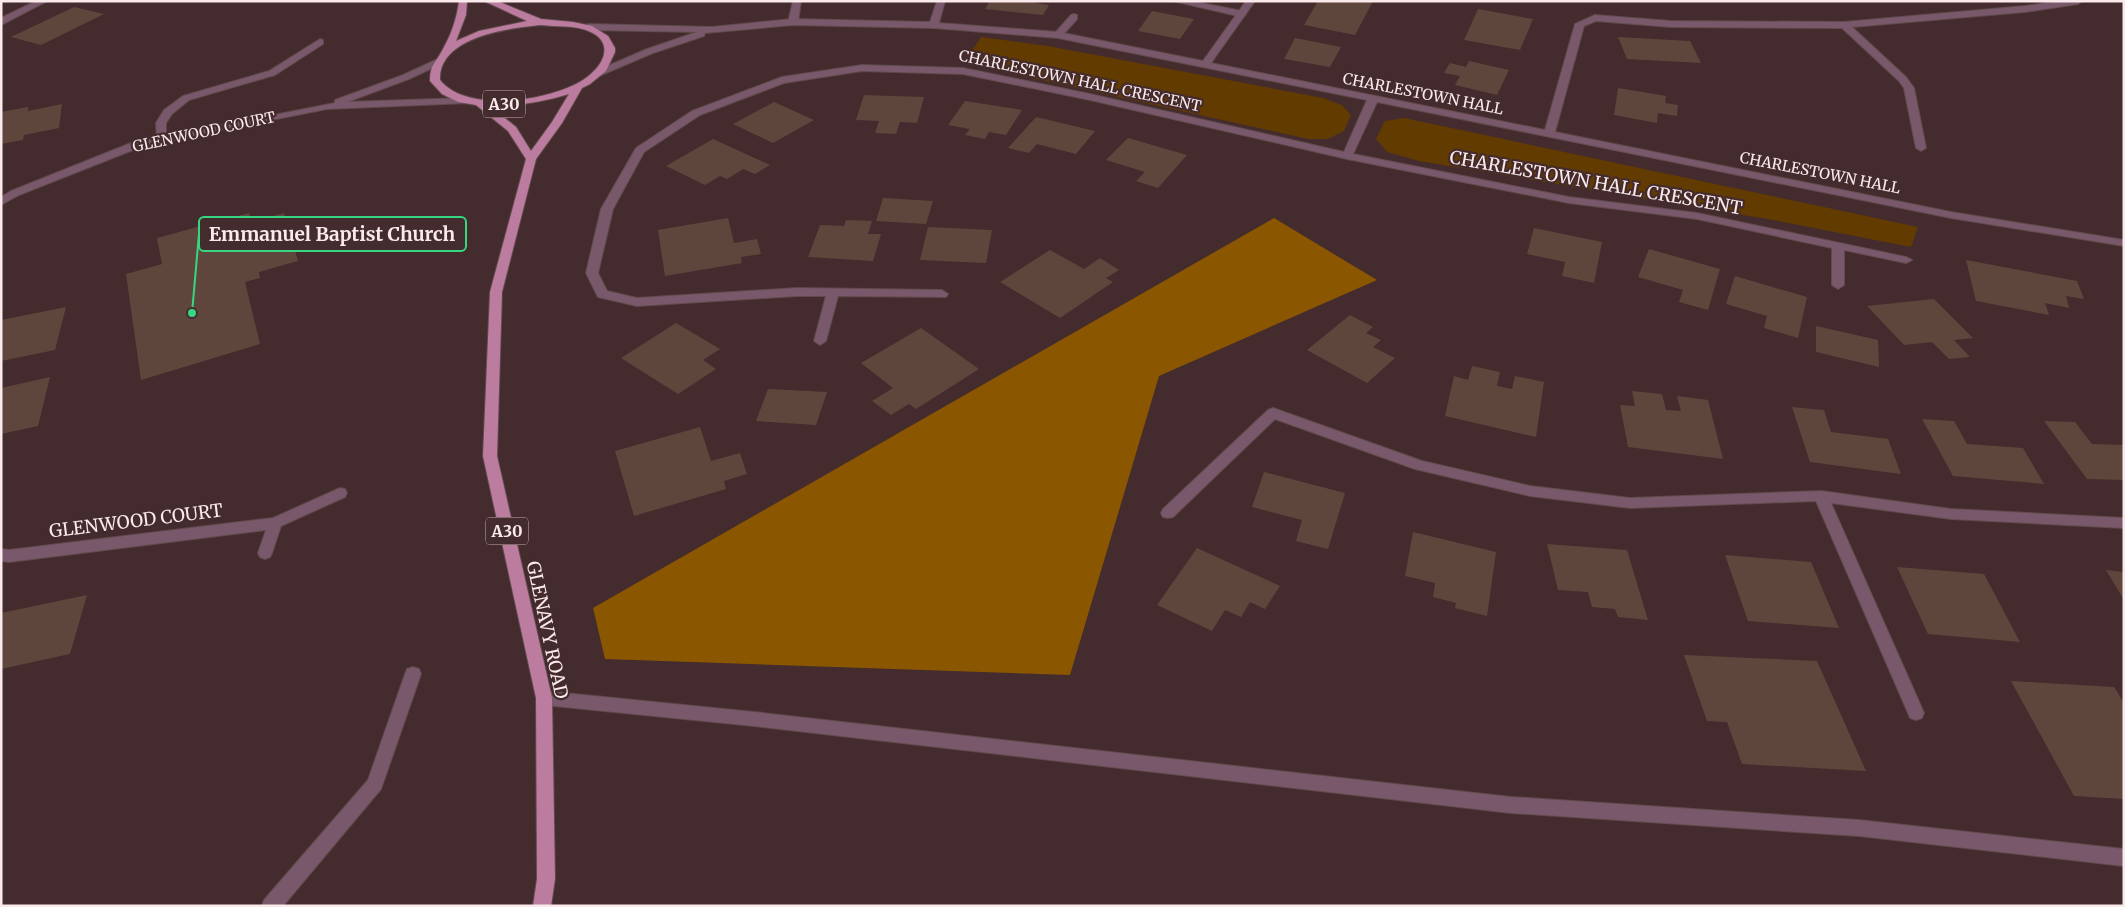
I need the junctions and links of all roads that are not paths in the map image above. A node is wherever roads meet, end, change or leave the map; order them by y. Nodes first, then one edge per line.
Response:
1 (43, 1) edge
2 (463, 1) edge
3 (488, 1) edge
4 (797, 1) edge
5 (941, 1) edge
6 (1177, 1) edge
7 (1251, 1) edge
8 (2078, 1) edge
9 (1242, 14) junction
10 (1074, 17) dead end
11 (1, 22) edge
12 (541, 22) junction
13 (793, 22) junction
14 (934, 25) junction
15 (1844, 26) junction
16 (588, 27) junction
17 (712, 30) junction
18 (1058, 36) junction
19 (320, 42) dead end
20 (443, 57) junction
21 (1205, 65) junction
22 (599, 73) junction
23 (578, 86) junction
24 (1373, 99) junction
25 (464, 101) junction
26 (479, 102) junction
27 (327, 106) junction
28 (1549, 135) junction
29 (162, 139) junction
30 (1921, 148) dead end
31 (1347, 156) junction
32 (531, 159) junction
33 (1, 202) edge
34 (2124, 243) edge
35 (1838, 246) junction
36 (1906, 260) dead end
37 (1838, 285) dead end
38 (833, 292) junction
39 (942, 294) dead end
40 (820, 341) dead end
41 (340, 493) dead end
42 (1821, 496) junction
43 (1168, 513) dead end
44 (274, 523) junction
45 (2124, 523) edge
46 (264, 553) dead end
47 (1, 556) edge
48 (413, 674) dead end
49 (544, 698) junction
50 (1916, 712) dead end
51 (2124, 858) edge
52 (271, 906) edge
53 (542, 906) edge

1 - 11 street
2 - 20 main road, A30
3 - 12 main road
4 - 13 street
5 - 14 street
6 - 9 street
7 - 9 street
8 - 15 street
9 - 21 street
10 - 18 street
12 - 16 main road
12 - 20 main road
13 - 14 street, CHARLESTOWN HALL
13 - 17 street, CHARLESTOWN HALL
14 - 18 street, CHARLESTOWN HALL
15 - 28 street
15 - 30 street
16 - 17 street, CHARLESTOWN HALL
16 - 22 main road
17 - 22 street, CHARLESTOWN HALL
18 - 21 street, CHARLESTOWN HALL
19 - 29 street
20 - 25 main road, A30
20 - 27 street, GLENWOOD COURT
21 - 24 street, CHARLESTOWN HALL
22 - 23 main road, A30
23 - 26 main road, A30
23 - 32 main road, GLENAVY ROAD / A30
24 - 28 street, CHARLESTOWN HALL
24 - 31 street
25 - 26 main road, A30
25 - 27 street, GLENWOOD COURT
26 - 32 main road, A30
27 - 29 street, GLENWOOD COURT
28 - 34 street, CHARLESTOWN HALL
29 - 33 street, GLENWOOD COURT
31 - 35 street, CHARLESTOWN HALL CRESCENT
31 - 38 street, CHARLESTOWN HALL CRESCENT
32 - 49 main road, GLENAVY ROAD / A30
35 - 36 street, CHARLESTOWN HALL CRESCENT
35 - 37 street
38 - 39 street, CHARLESTOWN HALL CRESCENT
38 - 40 street
41 - 44 street, GLENWOOD COURT
42 - 43 street
42 - 45 street
42 - 50 street
44 - 46 street
44 - 47 street, GLENWOOD COURT
48 - 52 street
49 - 51 street
49 - 53 main road, GLENAVY ROAD / A30

